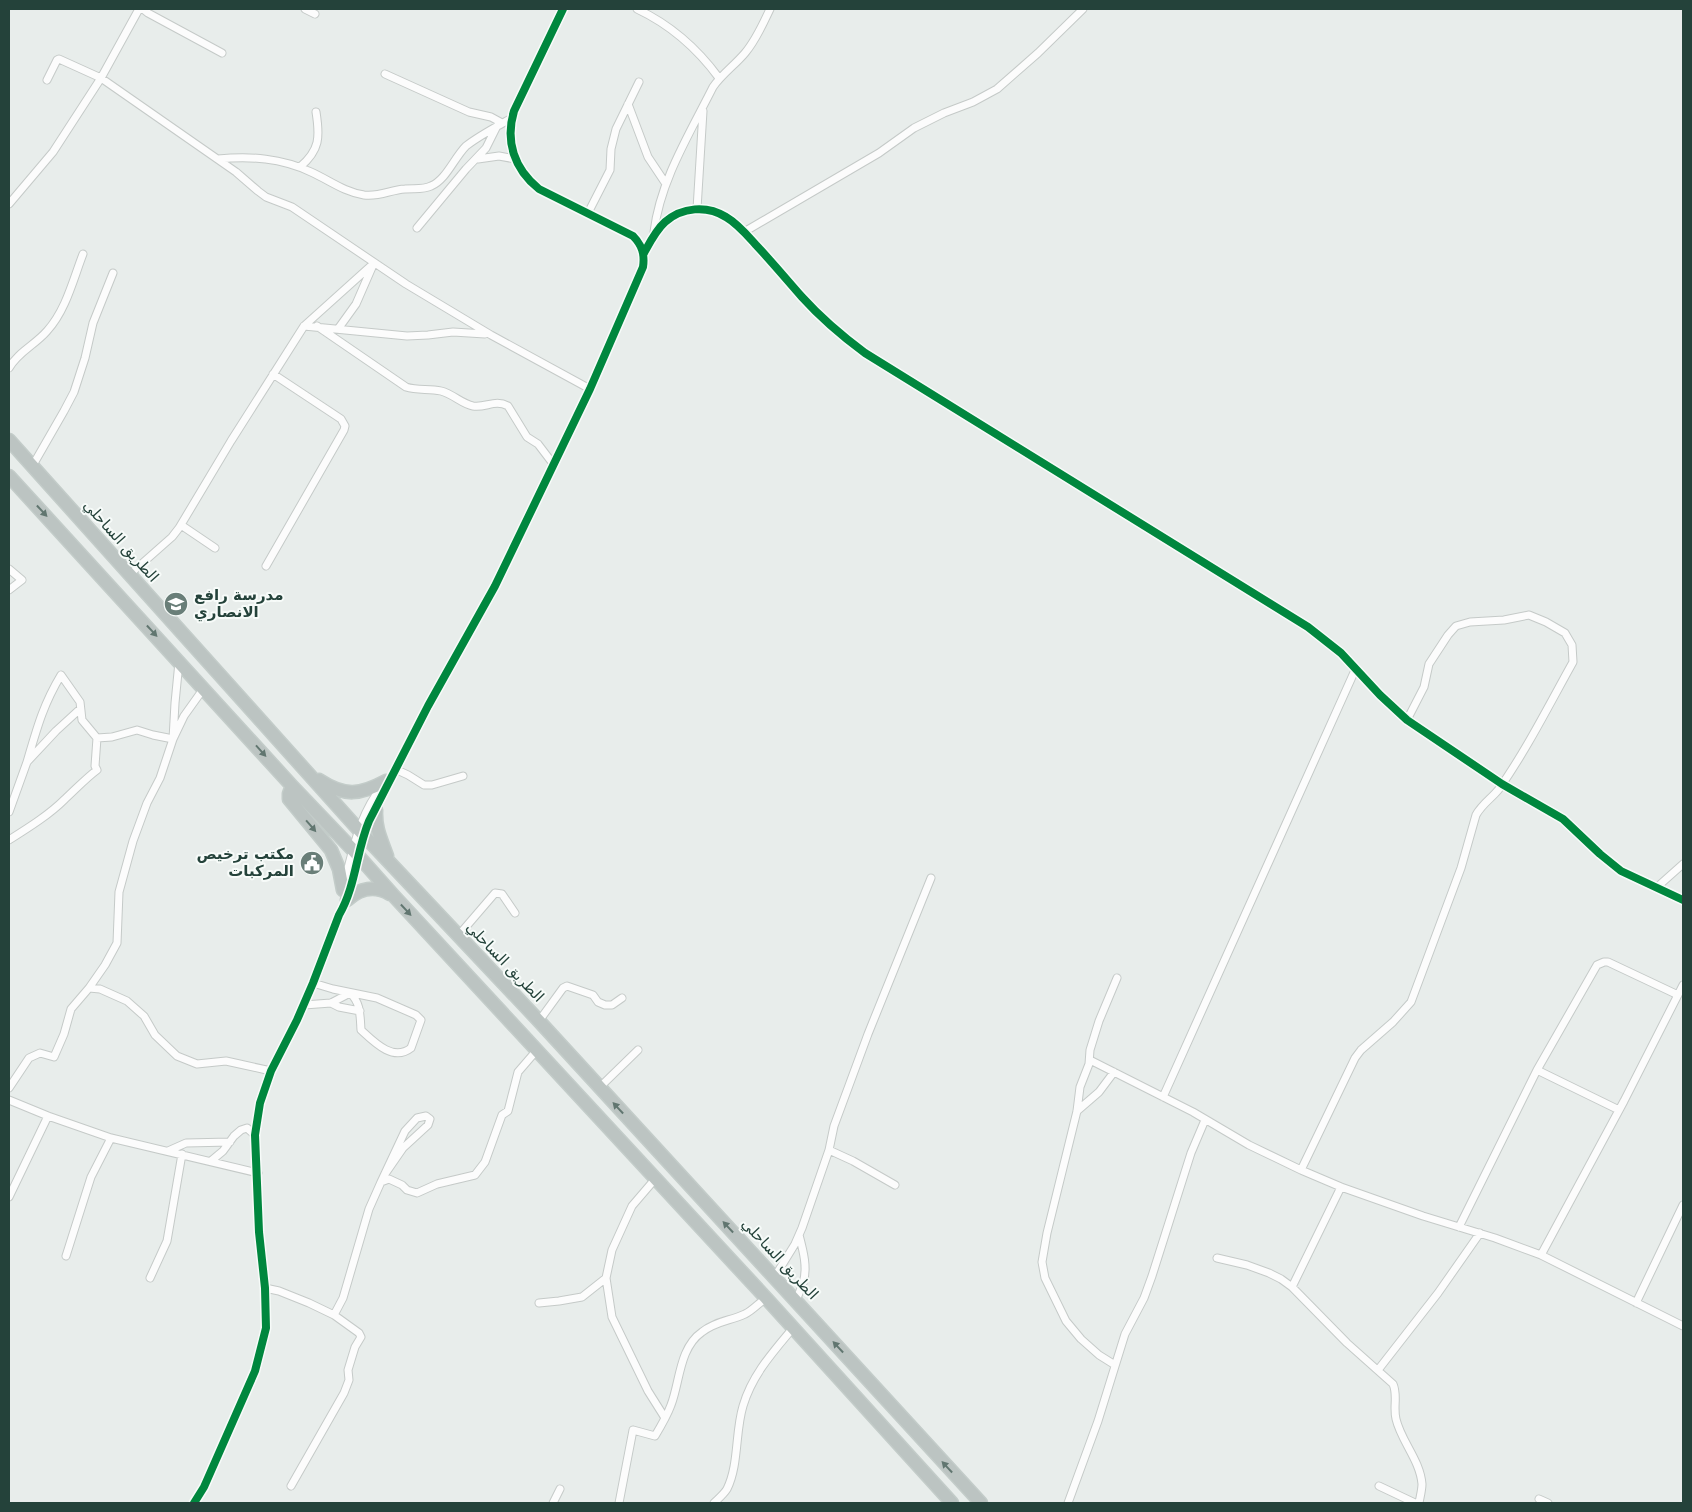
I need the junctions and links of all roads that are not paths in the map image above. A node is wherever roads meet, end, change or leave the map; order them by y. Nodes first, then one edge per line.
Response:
1 (141, 9) edge
2 (305, 9) edge
3 (563, 9) edge
4 (637, 9) edge
5 (770, 9) edge
6 (1083, 9) edge
7 (315, 14) dead end
8 (222, 53) dead end
9 (385, 74) dead end
10 (101, 78) junction
11 (719, 78) junction
12 (47, 80) dead end
13 (639, 82) dead end
14 (628, 104) junction
15 (703, 108) junction
16 (316, 112) dead end
17 (512, 118) junction
18 (500, 125) junction
19 (218, 159) junction
20 (515, 159) junction
21 (475, 160) junction
22 (300, 167) junction
23 (666, 184) junction
24 (9, 204) edge
25 (697, 209) junction
26 (588, 214) junction
27 (417, 228) dead end
28 (744, 232) junction
29 (654, 235) junction
30 (644, 253) junction
31 (83, 254) dead end
32 (374, 263) junction
33 (113, 273) dead end
34 (304, 326) junction
35 (317, 326) junction
36 (338, 329) junction
37 (491, 335) junction
38 (9, 368) edge
39 (273, 374) junction
40 (590, 389) junction
41 (9, 440) edge
42 (33, 465) junction
43 (554, 465) junction
44 (9, 478) edge
45 (181, 525) junction
46 (215, 548) dead end
47 (266, 566) dead end
48 (9, 569) edge
49 (129, 575) junction
50 (9, 590) edge
51 (179, 660) junction
52 (1356, 668) junction
53 (204, 687) junction
54 (80, 709) junction
55 (1407, 720) junction
56 (97, 738) junction
57 (173, 739) junction
58 (27, 762) junction
59 (306, 771) junction
60 (391, 775) junction
61 (463, 776) dead end
62 (1502, 784) junction
63 (292, 786) junction
64 (12, 798) edge
65 (376, 810) junction
66 (9, 812) edge
67 (361, 831) junction
68 (9, 840) edge
69 (356, 853) junction
70 (390, 863) junction
71 (1683, 864) edge
72 (932, 878) dead end
73 (1656, 888) junction
74 (345, 895) junction
75 (392, 895) junction
76 (1683, 900) edge
77 (515, 913) dead end
78 (339, 915) junction
79 (458, 936) junction
80 (1117, 978) dead end
81 (313, 983) junction
82 (1683, 984) edge
83 (88, 988) junction
84 (350, 993) junction
85 (1678, 995) junction
86 (622, 998) dead end
87 (330, 1003) junction
88 (304, 1005) junction
89 (360, 1011) junction
90 (539, 1021) junction
91 (538, 1050) junction
92 (638, 1050) dead end
93 (1090, 1060) junction
94 (1537, 1070) junction
95 (271, 1071) junction
96 (1114, 1072) junction
97 (600, 1087) junction
98 (9, 1088) edge
99 (1164, 1097) junction
100 (9, 1100) edge
101 (1619, 1110) junction
102 (1077, 1111) junction
103 (48, 1116) junction
104 (1205, 1120) junction
105 (255, 1135) junction
106 (111, 1138) junction
107 (230, 1142) junction
108 (829, 1150) junction
109 (168, 1151) junction
110 (182, 1154) junction
111 (211, 1161) junction
112 (1301, 1170) junction
113 (258, 1173) junction
114 (385, 1174) junction
115 (656, 1178) junction
116 (381, 1182) junction
117 (895, 1185) dead end
118 (1342, 1187) junction
119 (9, 1197) edge
120 (1683, 1205) edge
121 (1459, 1227) junction
122 (1480, 1233) junction
123 (799, 1235) junction
124 (1541, 1255) junction
125 (66, 1256) dead end
126 (1217, 1258) dead end
127 (150, 1278) dead end
128 (606, 1278) junction
129 (774, 1278) junction
130 (265, 1288) junction
131 (1292, 1288) junction
132 (766, 1298) junction
133 (796, 1301) junction
134 (539, 1303) dead end
135 (1636, 1303) junction
136 (334, 1315) junction
137 (1683, 1326) edge
138 (793, 1328) junction
139 (1115, 1365) junction
140 (1378, 1370) junction
141 (666, 1418) junction
142 (291, 1486) dead end
143 (1379, 1486) dead end
144 (560, 1489) dead end
145 (1539, 1499) dead end
146 (194, 1503) edge
147 (553, 1503) edge
148 (619, 1503) edge
149 (714, 1503) edge
150 (952, 1503) edge
151 (980, 1503) edge
152 (1068, 1503) edge
153 (1415, 1503) edge
154 (1419, 1503) edge
155 (1548, 1503) edge

1 - 8 street
1 - 10 street
2 - 7 street
3 - 17 street
4 - 11 street
5 - 11 street
6 - 28 street
9 - 18 street
10 - 12 street
10 - 19 street
10 - 24 street
11 - 15 street
13 - 14 street
14 - 23 street
14 - 26 street
15 - 23 street
15 - 25 street
16 - 22 street
17 - 18 street
17 - 20 street
18 - 21 street
18 - 22 street
19 - 22 street
19 - 32 street
20 - 21 street
20 - 26 street
21 - 27 street
23 - 29 street
25 - 28 street
25 - 29 street
26 - 30 street
28 - 52 street
29 - 30 street
30 - 40 street
31 - 38 street
32 - 34 street
32 - 36 street
32 - 37 street
33 - 42 street
34 - 35 street
34 - 39 street
35 - 36 street
35 - 43 street
36 - 37 street
37 - 40 street
39 - 45 street
39 - 47 street
40 - 43 street
41 - 42 highway, الطريق الساحلي
42 - 49 highway, الطريق الساحلي
43 - 60 street
44 -> 51 highway
45 - 46 street
45 - 49 street
48 - 50 street
49 - 59 highway, الطريق الساحلي
51 - 53 highway
51 - 57 street
52 - 55 street
52 - 99 street
53 - 57 street
53 -> 63 highway
54 - 56 street
54 - 58 street
54 - 58 street
55 - 62 street
55 - 62 street
56 - 57 street
56 - 68 street
57 - 83 street
58 - 64 street
59 - 60 highway
59 - 67 highway, الطريق الساحلي
60 - 61 street
60 - 65 street
60 - 67 street
62 - 73 street
62 - 112 street
63 - 69 highway
63 -> 74 highway
64 - 66 street
65 - 67 street
65 - 70 highway
67 - 69 street
67 - 70 highway, الطريق الساحلي
69 - 74 street
69 - 74 street
69 - 75 highway
70 - 79 highway, الطريق الساحلي
71 - 73 street
72 - 108 street
73 - 76 street
74 - 75 highway
74 - 78 street
74 - 78 street
75 -> 91 highway
77 - 79 street
78 - 81 street
79 - 90 highway, الطريق الساحلي
80 - 93 street
81 - 84 street
81 - 88 street
82 - 85 street
83 - 95 street
83 - 98 street
84 - 87 street
84 - 89 street
84 - 89 street
85 - 94 street
85 - 101 street
86 - 90 street
87 - 88 street
87 - 89 street
88 - 95 street
90 - 97 highway, الطريق الساحلي
91 - 115 highway
91 - 116 street
92 - 97 street
93 - 96 street
93 - 102 street
94 - 101 street
94 - 121 street
95 - 105 street
96 - 99 street
96 - 102 street
129 -> 97 highway, الطريق الساحلي
99 - 104 street
100 - 103 street
101 - 124 street
102 - 139 street
103 - 106 street
103 - 119 street
104 - 112 street
104 - 139 street
105 - 107 street
105 - 113 street
106 - 109 street
106 - 125 street
107 - 109 street
107 - 111 street
108 - 117 street
108 - 123 street
109 - 110 street
110 - 111 street
110 - 127 street
111 - 113 street
112 - 118 street
113 - 130 street
114 - 114 street
114 - 116 street
115 - 128 street
115 - 132 highway
116 - 136 street
118 - 121 street
118 - 131 street
120 - 135 street
121 - 122 street
122 - 124 street
122 - 140 street
123 - 129 street
123 - 133 street
124 - 135 street
126 - 131 street
128 - 134 street
128 - 141 street
129 - 133 highway, الطريق الساحلي
130 - 136 street
130 - 146 street
131 - 140 street
132 - 138 highway
132 - 141 street
151 -> 133 highway, الطريق الساحلي
135 - 137 street
136 - 142 street
138 - 149 street
138 - 150 highway
139 - 152 street
140 - 154 street
141 - 148 street
143 - 153 street
144 - 147 street
145 - 155 street

